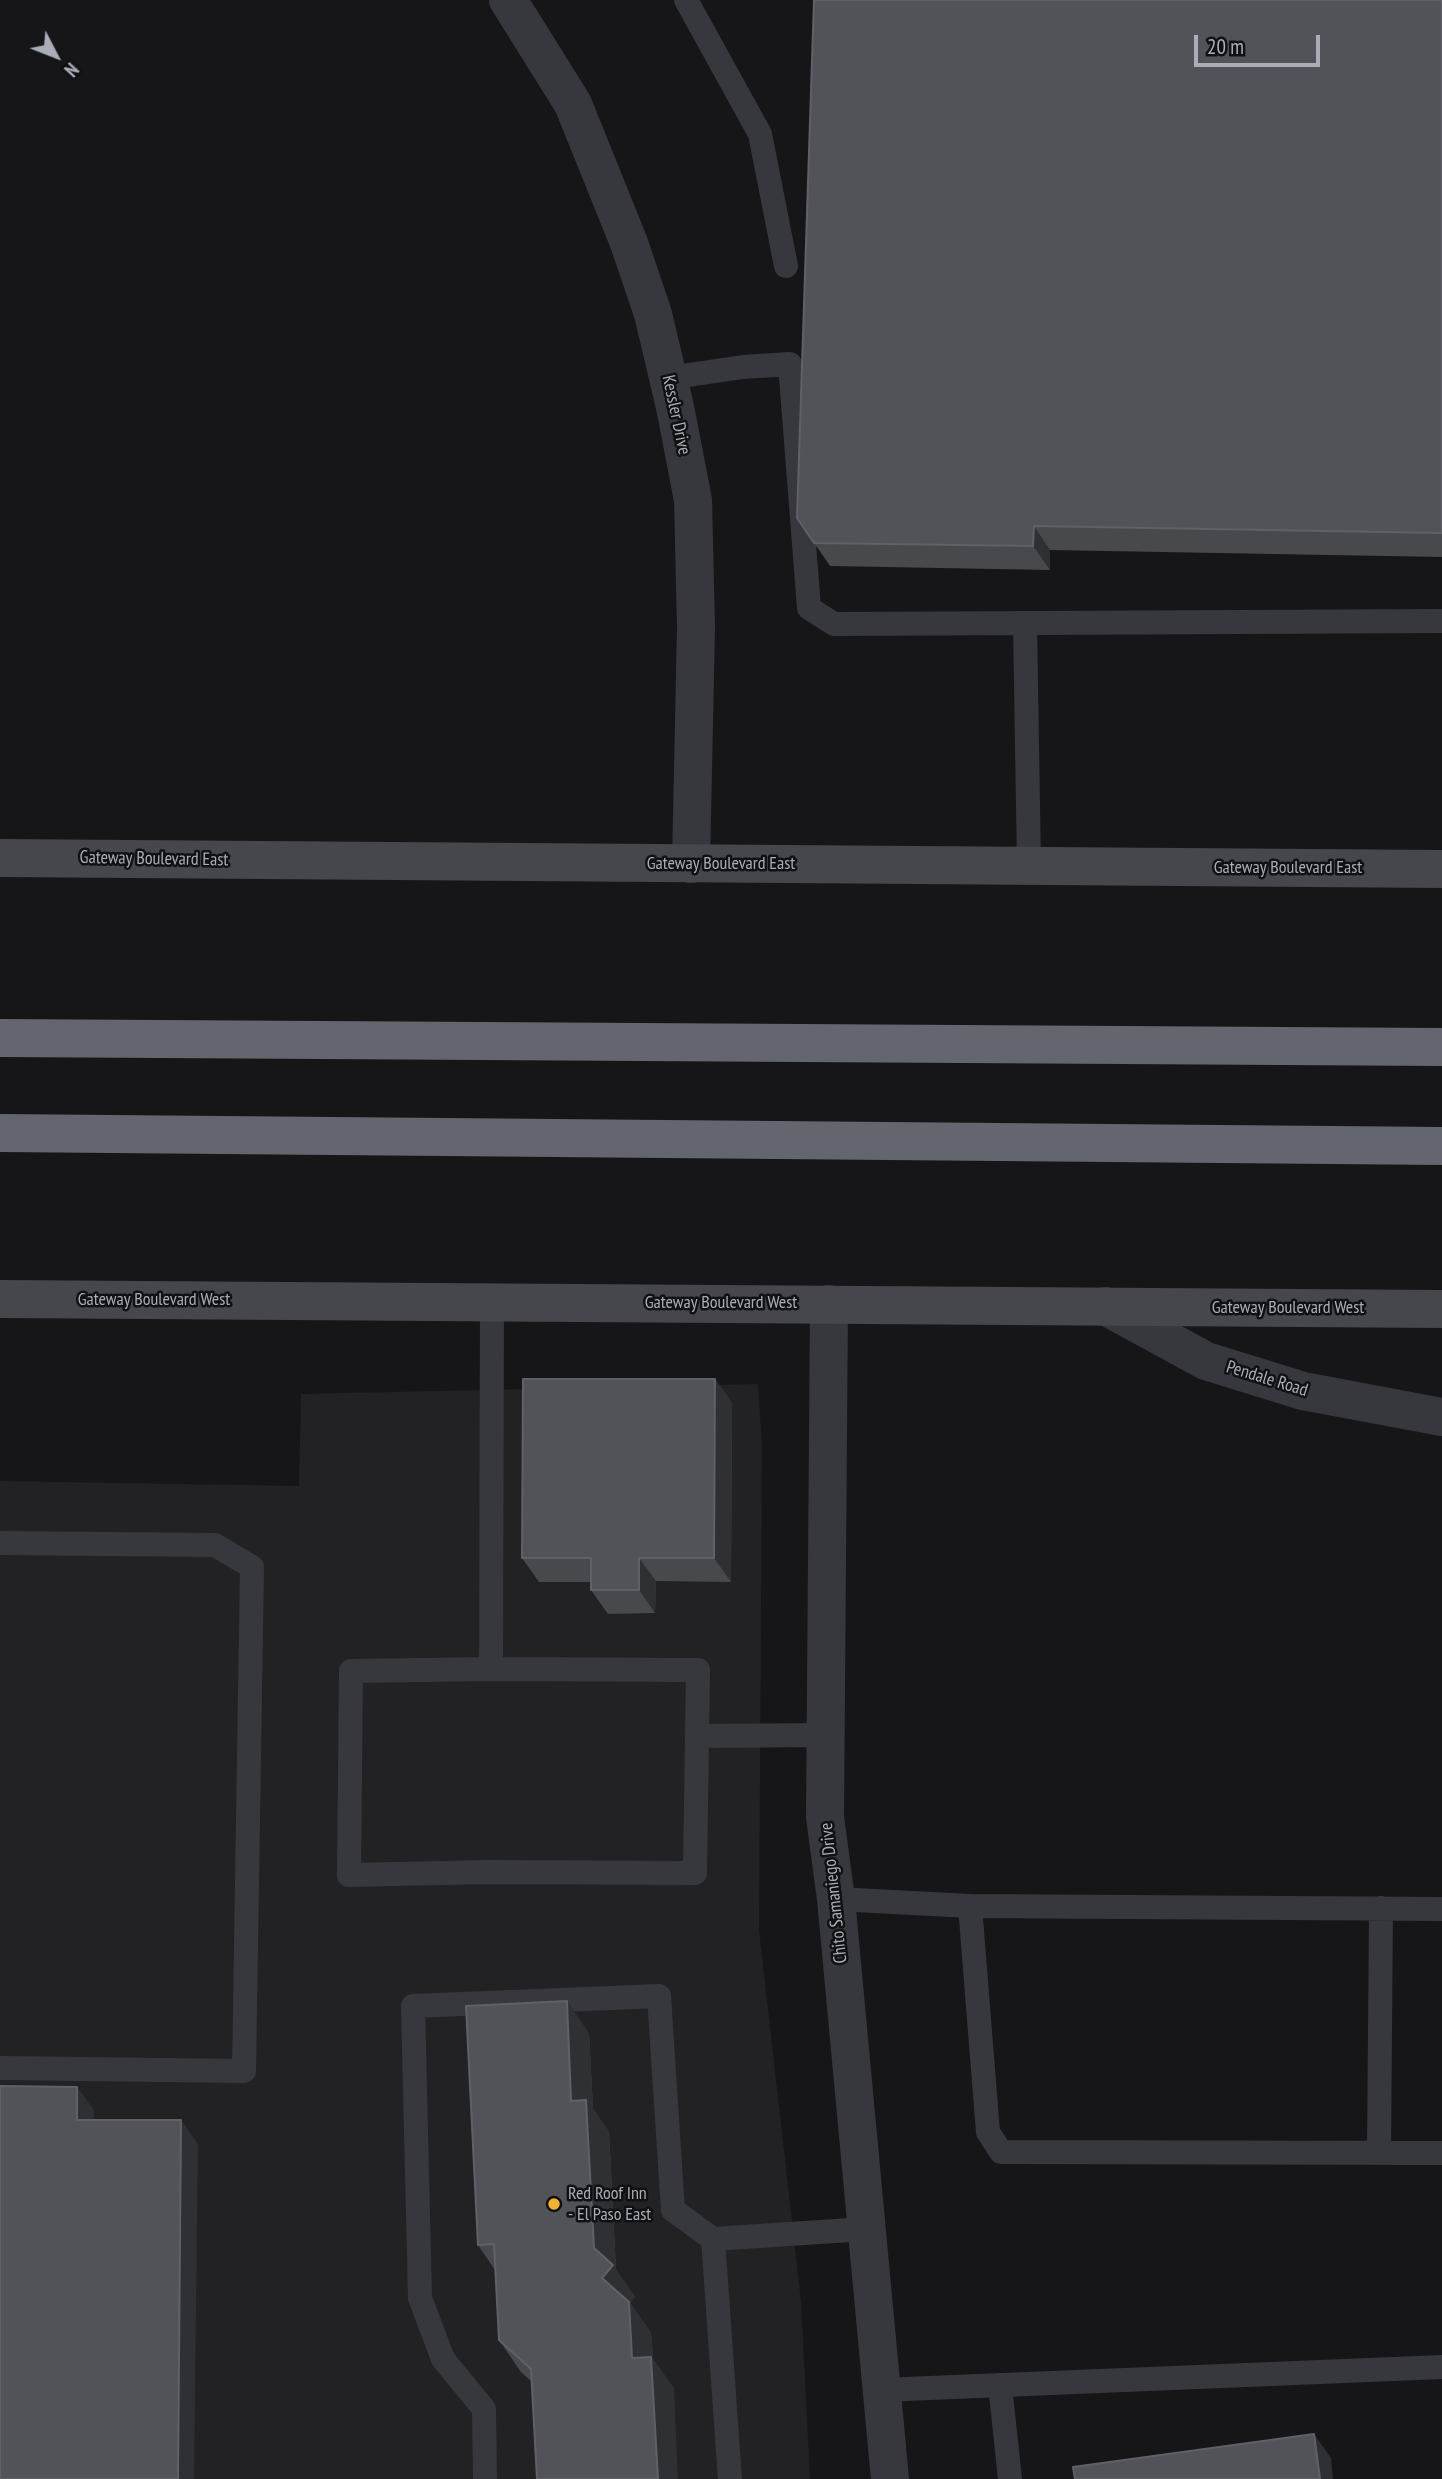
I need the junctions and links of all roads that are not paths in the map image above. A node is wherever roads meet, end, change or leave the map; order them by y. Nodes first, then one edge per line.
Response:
1 (508, 0) edge
2 (686, 0) edge
3 (786, 266) dead end
4 (668, 377) junction
5 (1442, 621) edge
6 (1025, 623) junction
7 (0, 858) edge
8 (691, 864) junction
9 (1029, 866) junction
10 (1442, 869) edge
11 (0, 1038) edge
12 (1442, 1047) edge
13 (0, 1133) edge
14 (1442, 1146) edge
15 (0, 1299) edge
16 (492, 1302) junction
17 (829, 1304) junction
18 (1105, 1306) junction
19 (1442, 1309) edge
20 (1442, 1417) edge
21 (0, 1543) edge
22 (491, 1670) junction
23 (826, 1735) junction
24 (697, 1736) junction
25 (836, 1899) junction
26 (970, 1906) junction
27 (1381, 1908) junction
28 (1442, 1909) edge
29 (0, 2068) edge
30 (1379, 2153) junction
31 (1442, 2153) edge
32 (866, 2229) junction
33 (713, 2239) junction
34 (1442, 2367) edge
35 (1000, 2385) junction
36 (881, 2390) junction
37 (485, 2479) edge
38 (730, 2479) edge
39 (890, 2479) edge
40 (1010, 2479) edge

1 - 4 street, Kessler Drive
2 - 3 lane
4 - 6 lane
4 - 8 street, Kessler Drive
5 - 6 lane
6 - 9 lane
7 - 8 main road, Gateway Boulevard East
8 - 9 main road, Gateway Boulevard East
9 - 10 main road, Gateway Boulevard East
11 - 12 highway
13 - 14 highway
15 - 16 main road, Gateway Boulevard West
16 - 17 main road, Gateway Boulevard West
16 - 22 lane
17 - 18 main road, Gateway Boulevard West
17 - 23 street, Chito Samaniego Drive
18 - 19 main road, Gateway Boulevard West
18 - 20 street, Pendale Road
21 - 29 lane
22 - 24 lane
22 - 24 lane
23 - 24 lane
23 - 25 street, Chito Samaniego Drive
25 - 26 lane
25 - 32 street, Chito Samaniego Drive
26 - 27 lane
26 - 30 lane
27 - 28 lane
27 - 30 lane
30 - 31 lane
32 - 33 lane
32 - 36 street, Chito Samaniego Drive
33 - 37 lane
33 - 38 lane
34 - 35 lane
35 - 36 lane
35 - 40 lane
36 - 39 street, Chito Samaniego Drive

